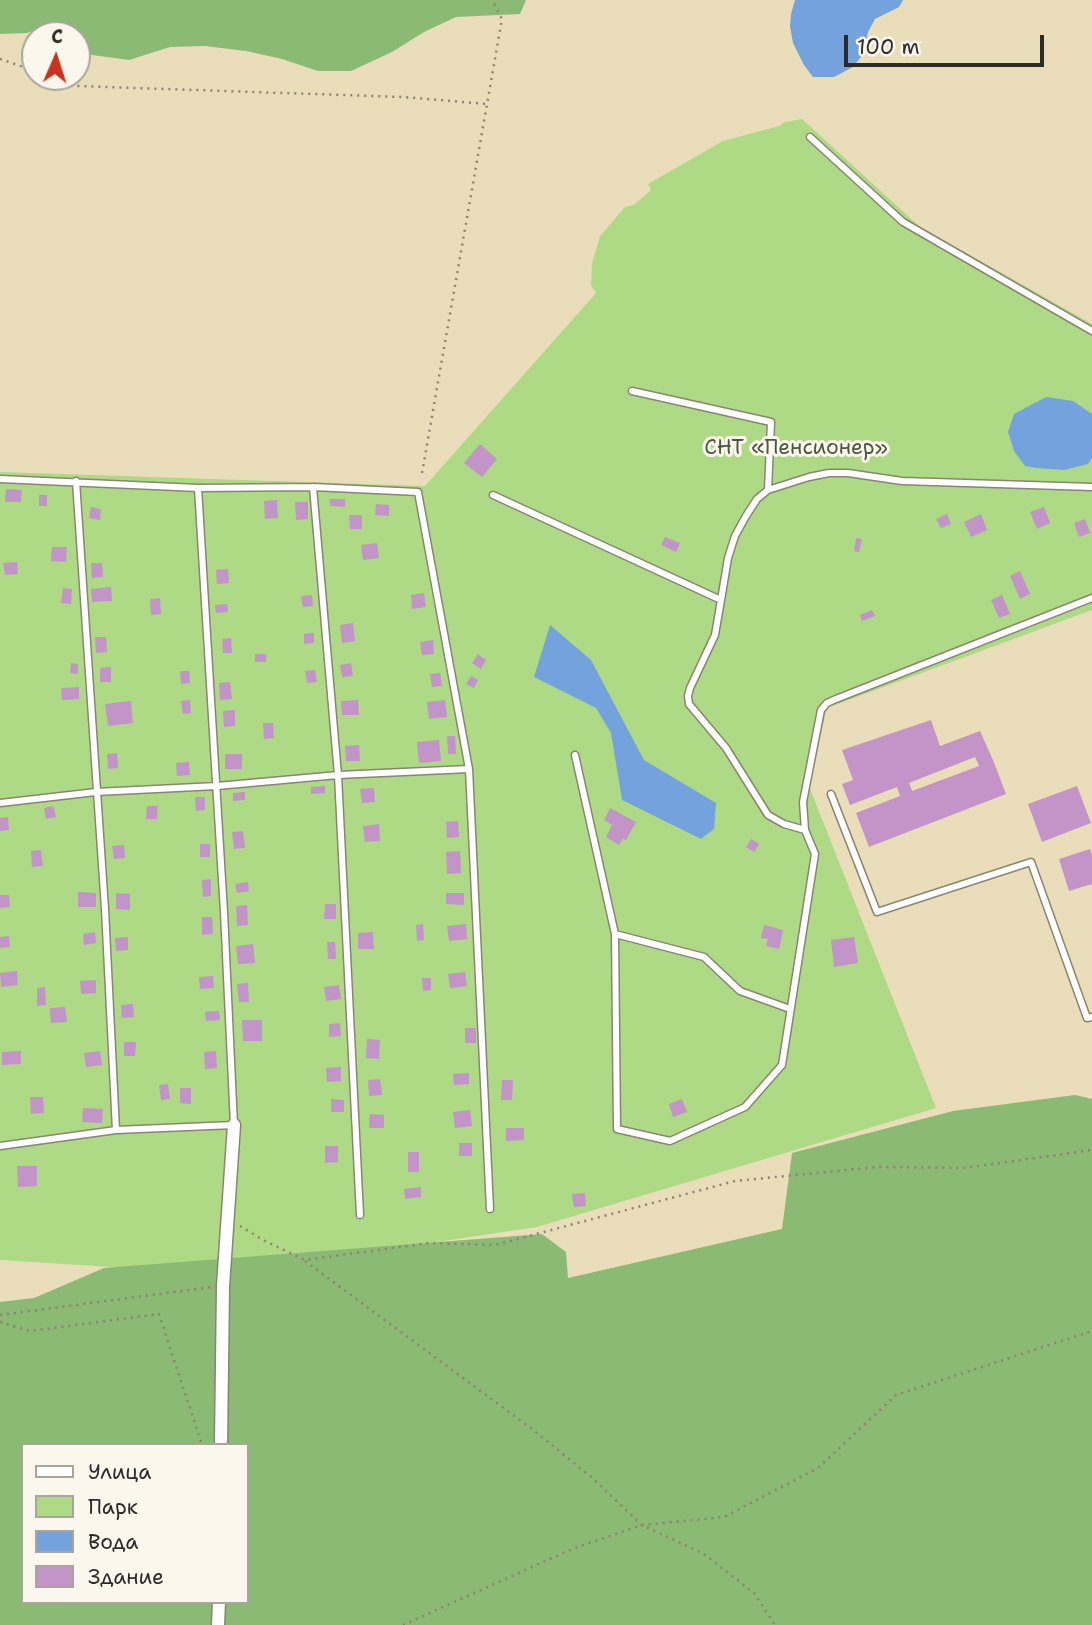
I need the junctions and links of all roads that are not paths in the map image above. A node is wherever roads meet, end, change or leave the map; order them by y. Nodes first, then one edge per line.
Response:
1 (810, 137) dead end
2 (1092, 331) edge
3 (632, 391) dead end
4 (0, 479) edge
5 (76, 481) junction
6 (313, 487) junction
7 (1092, 487) edge
8 (198, 488) junction
9 (768, 490) junction
10 (493, 495) dead end
11 (1092, 598) edge
12 (721, 600) junction
13 (575, 755) dead end
14 (469, 769) junction
15 (338, 775) junction
16 (217, 786) junction
17 (96, 792) junction
18 (831, 794) dead end
19 (0, 803) edge
20 (805, 830) junction
21 (615, 934) junction
22 (790, 1009) junction
23 (1092, 1017) edge
24 (234, 1125) junction
25 (116, 1130) junction
26 (0, 1146) edge
27 (490, 1209) dead end
28 (360, 1215) dead end
29 (221, 1443) edge
30 (219, 1604) edge
31 (218, 1625) edge

1 - 2 lane
3 - 9 lane
4 - 5 lane
5 - 8 lane
5 - 17 lane
6 - 8 lane
6 - 14 lane
6 - 15 lane
7 - 9 lane
8 - 16 lane
9 - 12 lane
10 - 12 lane
11 - 20 lane
12 - 20 lane
13 - 21 lane
14 - 15 lane
14 - 27 lane
15 - 16 lane
15 - 28 lane
16 - 17 lane
16 - 24 lane
17 - 19 lane
17 - 25 lane
18 - 23 lane
20 - 22 lane
21 - 22 lane
21 - 22 lane
24 - 25 lane
24 - 29 street
25 - 26 lane
30 - 31 street

